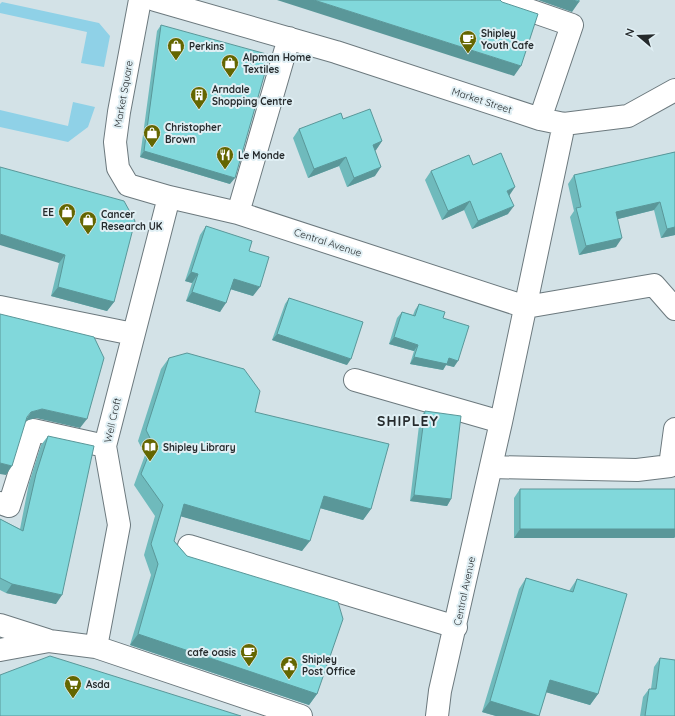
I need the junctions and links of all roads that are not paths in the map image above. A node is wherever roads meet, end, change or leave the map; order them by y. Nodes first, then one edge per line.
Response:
1 (140, 0) edge
2 (155, 0) edge
3 (500, 0) edge
4 (289, 38) junction
5 (675, 90) edge
6 (540, 119) junction
7 (564, 124) junction
8 (128, 185) joint
9 (169, 197) junction
10 (238, 212) junction
11 (0, 307) edge
12 (526, 307) junction
13 (675, 310) edge
14 (133, 334) junction
15 (355, 380) dead end
16 (501, 422) junction
17 (675, 429) edge
18 (105, 446) junction
19 (491, 467) junction
20 (673, 470) edge
21 (0, 503) edge
22 (189, 546) dead end
23 (0, 625) edge
24 (456, 627) junction
25 (48, 641) junction
26 (96, 647) junction
27 (0, 650) edge
28 (301, 716) edge
29 (437, 716) edge

1 - 8 street, Market Square
2 - 4 street, Market Street
3 - 6 street
4 - 6 street, Market Street
4 - 10 street
5 - 7 street, Market Street
6 - 7 street, Market Street
7 - 12 street, Central Avenue
8 - 9 street, Central Avenue
9 - 10 street, Central Avenue
9 - 14 street, Well Croft
10 - 12 street, Central Avenue
11 - 14 street
12 - 13 street, Central Avenue
12 - 16 street, Central Avenue
14 - 18 street, Well Croft
15 - 16 street
16 - 19 street, Central Avenue
17 - 20 street
18 - 21 street
18 - 26 street, Well Croft
19 - 20 street
19 - 24 street, Central Avenue
22 - 24 street
23 - 25 street
24 - 29 street, Central Avenue
25 - 26 street
25 - 27 street
26 - 28 street

